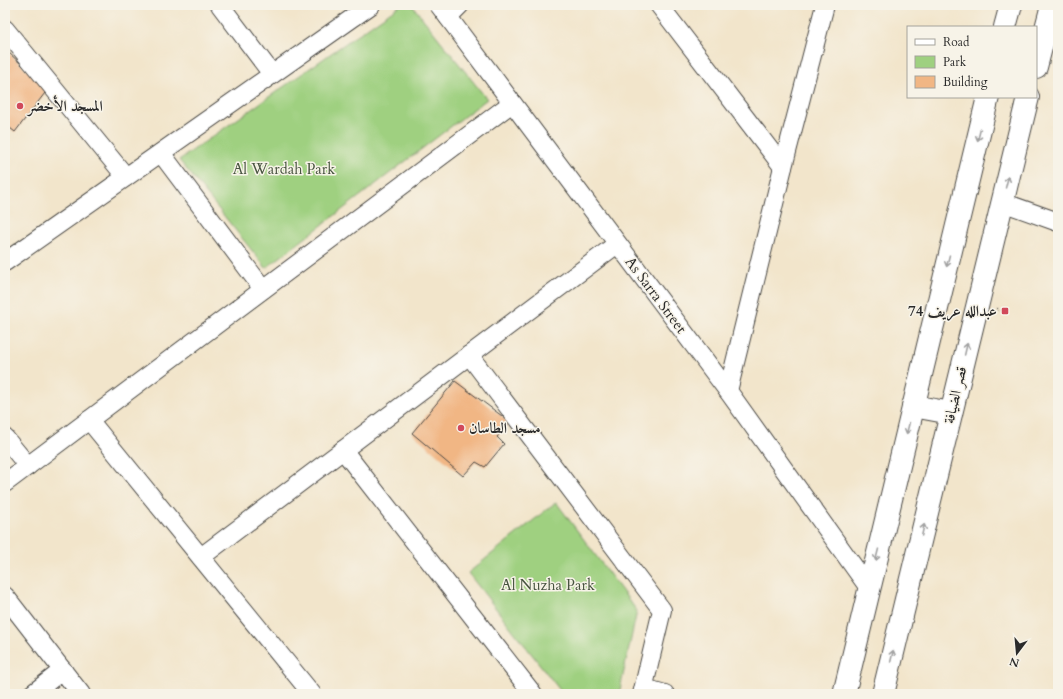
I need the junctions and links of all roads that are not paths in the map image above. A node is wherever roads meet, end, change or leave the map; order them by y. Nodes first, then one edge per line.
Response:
1 (220, 5) edge
2 (371, 5) edge
3 (825, 5) edge
4 (1011, 5) edge
5 (1052, 5) edge
6 (664, 8) edge
7 (449, 9) edge
8 (1005, 26) edge
9 (5, 28) edge
10 (1037, 63) edge
11 (272, 74) junction
12 (988, 98) edge
13 (1028, 98) edge
14 (512, 103) junction
15 (161, 153) junction
16 (783, 167) junction
17 (126, 177) junction
18 (1002, 202) junction
19 (1058, 222) edge
20 (617, 244) junction
21 (5, 262) edge
22 (263, 289) junction
23 (469, 355) junction
24 (728, 391) junction
25 (913, 406) junction
26 (951, 413) junction
27 (89, 420) junction
28 (5, 438) edge
29 (343, 450) junction
30 (28, 466) junction
31 (5, 483) edge
32 (200, 557) junction
33 (869, 588) junction
34 (5, 596) edge
35 (63, 670) junction
36 (643, 691) edge
37 (32, 694) edge
38 (81, 694) edge
39 (312, 694) edge
40 (533, 694) edge
41 (665, 694) edge
42 (844, 694) edge
43 (883, 694) edge

1 - 11 street
2 - 11 street
3 - 16 street
4 - 8 main road
5 - 10 main road
6 - 16 street
7 - 14 street, As Sarra Street
9 - 17 street
11 - 15 street
12 -> 25 main road
18 -> 13 main road, قصر الضيافة
14 - 20 street, As Sarra Street
14 - 22 street
15 - 17 street
15 - 22 street
16 - 24 street
17 - 21 street
18 - 19 street
26 -> 18 main road, قصر الضيافة
20 - 23 street
20 - 24 street, As Sarra Street
22 - 27 street
23 - 29 street
23 - 36 street
24 - 33 street, As Sarra Street
25 - 26 main road
25 -> 33 main road
43 -> 26 main road, قصر الضيافة
27 - 30 street
27 - 32 street
28 - 30 street
29 - 32 street
29 - 40 street
30 - 31 street
32 - 39 street
33 - 42 main road
34 - 35 street
35 - 37 street
35 - 38 street
36 - 41 street

